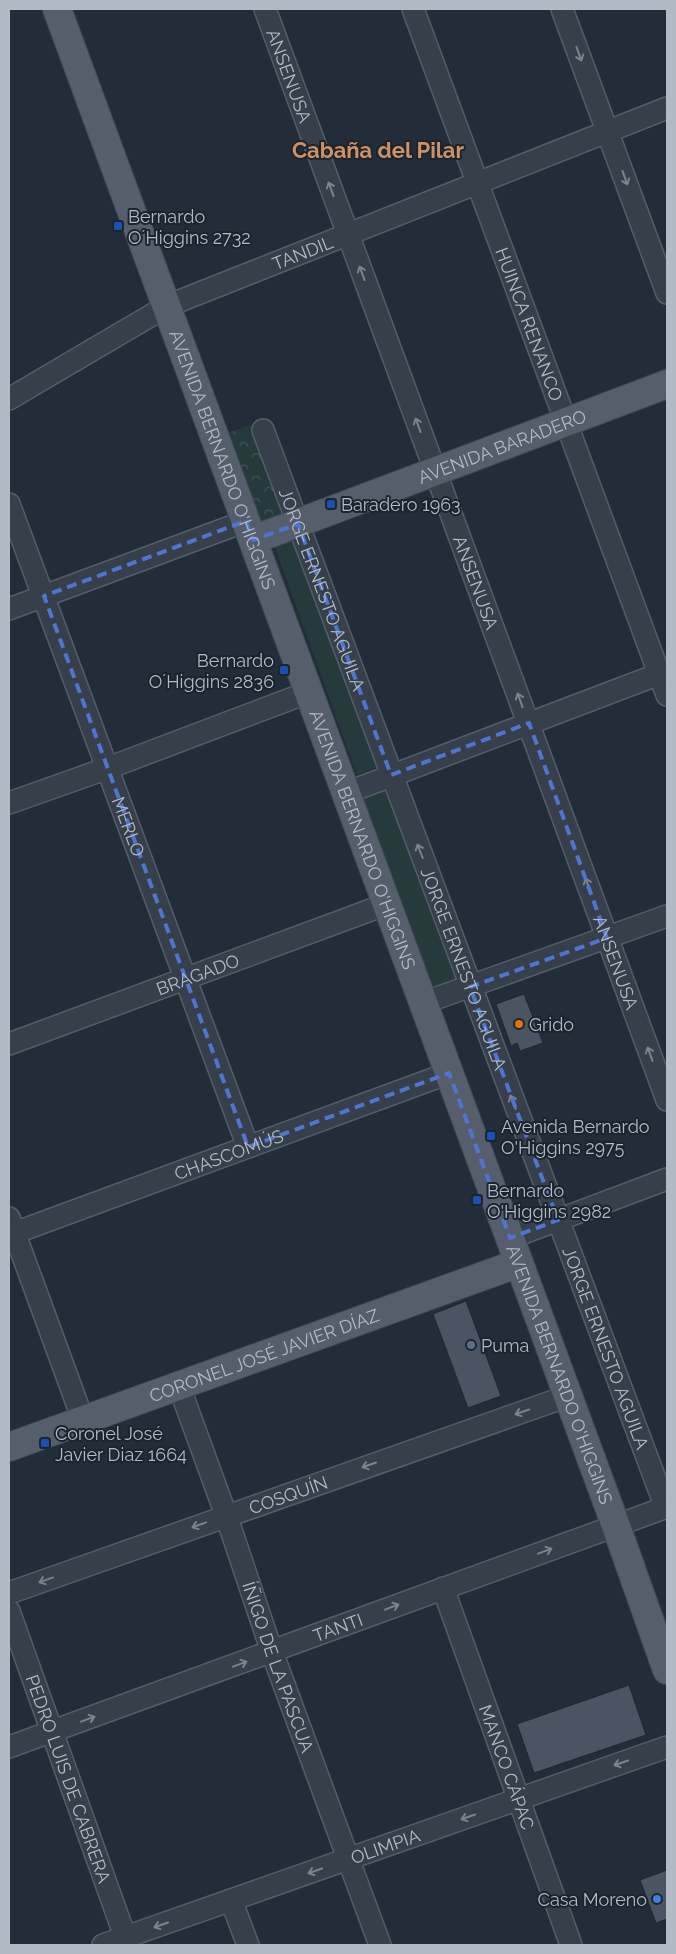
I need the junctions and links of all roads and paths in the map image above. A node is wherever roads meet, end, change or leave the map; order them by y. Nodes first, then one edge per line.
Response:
1 (57, 9) edge
2 (265, 9) edge
3 (413, 9) edge
4 (562, 9) edge
5 (667, 108) edge
6 (608, 132) junction
7 (478, 183) junction
8 (348, 234) junction
9 (667, 293) edge
10 (167, 306) junction
11 (667, 384) edge
12 (9, 399) edge
13 (567, 422) junction
14 (263, 430) dead end
15 (435, 471) junction
16 (9, 504) edge
17 (298, 524) junction
18 (249, 531) junction
19 (44, 596) junction
20 (9, 608) edge
21 (663, 672) edge
22 (309, 692) junction
23 (667, 695) edge
24 (528, 724) junction
25 (108, 768) junction
26 (391, 775) junction
27 (346, 793) junction
28 (9, 803) edge
29 (387, 904) junction
30 (667, 916) edge
31 (608, 938) junction
32 (186, 978) junction
33 (470, 987) junction
34 (423, 1004) junction
35 (9, 1044) edge
36 (449, 1073) junction
37 (667, 1100) edge
38 (248, 1148) junction
39 (667, 1179) edge
40 (558, 1220) junction
41 (11, 1229) edge
42 (510, 1238) junction
43 (519, 1263) junction
44 (179, 1386) junction
45 (568, 1396) junction
46 (83, 1420) junction
47 (9, 1447) edge
48 (666, 1507) edge
49 (226, 1515) junction
50 (616, 1526) junction
51 (443, 1588) junction
52 (9, 1593) edge
53 (9, 1611) edge
54 (272, 1652) junction
55 (667, 1670) edge
56 (52, 1732) junction
57 (667, 1747) edge
58 (9, 1748) edge
59 (519, 1799) junction
60 (349, 1859) junction
61 (231, 1900) junction
62 (127, 1941) edge
63 (103, 1945) edge
64 (248, 1945) edge
65 (380, 1945) edge
66 (571, 1945) edge

1 - 10 main road, AVENIDA BERNARDO O'HIGGINS
8 -> 2 street, ANSENUSA
3 - 7 street, HUINCA RENANCO
4 -> 6 street
5 - 6 street, TANDIL
6 - 7 street, TANDIL
6 -> 9 street
7 - 8 street, TANDIL
7 - 13 street, HUINCA RENANCO
8 - 10 street, TANDIL
15 -> 8 street, ANSENUSA
10 - 12 street, TANDIL
10 - 18 main road, AVENIDA BERNARDO O'HIGGINS
11 - 13 main road, AVENIDA BARADERO
13 - 15 main road, AVENIDA BARADERO
13 - 21 street, HUINCA RENANCO
14 - 17 street, JORGE ERNESTO AGUILA
15 - 17 main road, AVENIDA BARADERO
24 -> 15 street, ANSENUSA
16 - 19 street, MERLO
17 - 18 main road, AVENIDA BARADERO
17 - 26 street, JORGE ERNESTO AGUILA
18 - 19 street
18 - 22 main road, AVENIDA BERNARDO O'HIGGINS
19 - 20 street
19 - 25 street, MERLO
21 - 23 street, HUINCA RENANCO
21 - 24 street
22 - 25 street
22 - 27 main road, AVENIDA BERNARDO O'HIGGINS
24 - 26 street
31 -> 24 street, ANSENUSA
25 - 28 street
25 - 32 street, MERLO
26 - 27 street
33 -> 26 street, JORGE ERNESTO AGUILA
27 - 29 main road, AVENIDA BERNARDO O'HIGGINS
29 - 32 street, BRAGADO
29 - 34 main road, AVENIDA BERNARDO O'HIGGINS
30 - 31 street
31 - 33 street
37 -> 31 street, ANSENUSA
32 - 35 street, BRAGADO
32 - 38 street, MERLO
33 - 34 street
40 -> 33 street, JORGE ERNESTO AGUILA
34 - 36 main road, AVENIDA BERNARDO O'HIGGINS
36 - 38 street, CHASCOMÚS
36 - 42 main road, AVENIDA BERNARDO O'HIGGINS
38 - 41 street, CHASCOMÚS
39 - 40 street
40 - 42 street
40 - 48 street, JORGE ERNESTO AGUILA
41 - 46 street
42 - 43 main road, AVENIDA BERNARDO O'HIGGINS
43 - 44 main road, CORONEL JOSÉ JAVIER DÍAZ
43 - 45 main road, AVENIDA BERNARDO O'HIGGINS
44 - 46 main road, CORONEL JOSÉ JAVIER DÍAZ
44 - 49 street, ÍÑIGO DE LA PASCUA
45 -> 49 street, COSQUÍN
45 - 50 main road, AVENIDA BERNARDO O'HIGGINS
46 - 47 main road, CORONEL JOSÉ JAVIER DÍAZ
48 - 50 street, TANTI
49 -> 52 street, COSQUÍN
49 - 54 street, ÍÑIGO DE LA PASCUA
51 -> 50 street, TANTI
50 - 55 main road, AVENIDA BERNARDO O'HIGGINS
54 -> 51 street, TANTI
51 - 59 street, MANCO CÁPAC
53 - 56 street, PEDRO LUIS DE CABRERA
56 -> 54 street, TANTI
54 - 60 street, ÍÑIGO DE LA PASCUA
56 - 58 street, TANTI
56 - 62 street, PEDRO LUIS DE CABRERA
57 -> 59 street, OLIMPIA
59 -> 60 street, OLIMPIA
59 - 66 street, MANCO CÁPAC
60 -> 61 street, OLIMPIA
60 - 65 street, ÍÑIGO DE LA PASCUA
61 -> 62 street, OLIMPIA
61 - 64 street
62 - 63 street, OLIMPIA

